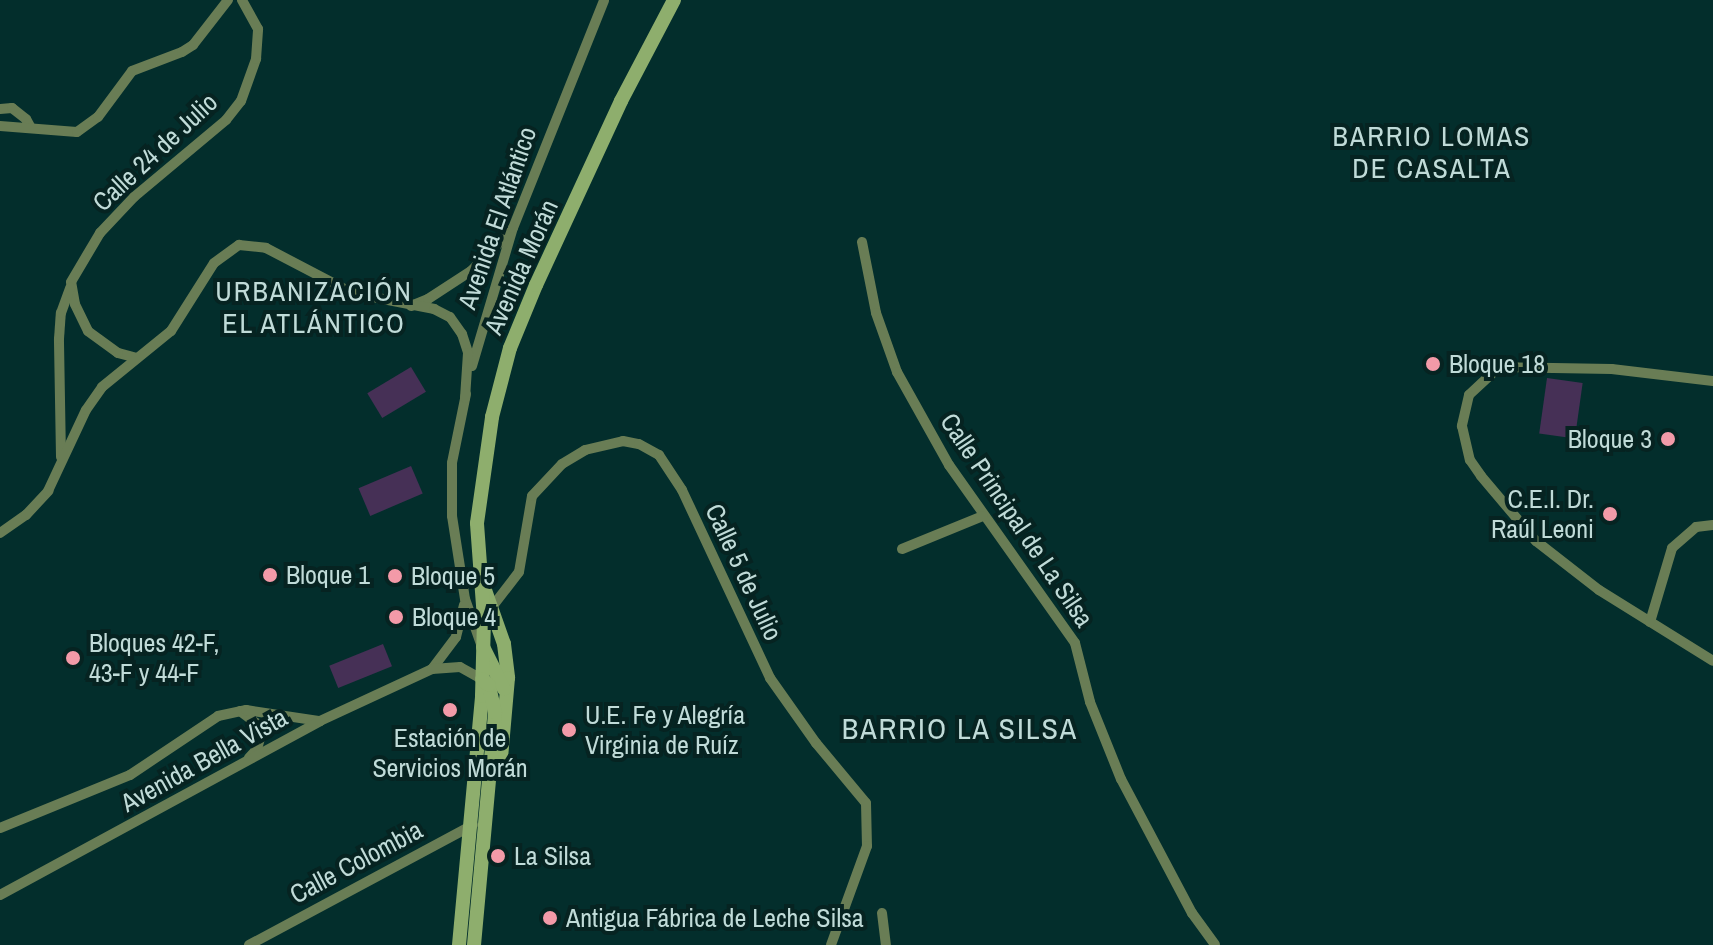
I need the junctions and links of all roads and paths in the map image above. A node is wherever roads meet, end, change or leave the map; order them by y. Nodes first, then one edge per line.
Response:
1 (228, 0) edge
2 (242, 0) edge
3 (604, 0) edge
4 (674, 0) edge
5 (0, 109) edge
6 (0, 126) edge
7 (31, 128) junction
8 (513, 228) junction
9 (862, 242) dead end
10 (70, 288) junction
11 (410, 306) junction
12 (137, 358) junction
13 (1713, 381) edge
14 (465, 398) junction
15 (59, 467) junction
16 (983, 516) junction
17 (1713, 525) edge
18 (0, 533) edge
19 (902, 549) dead end
20 (478, 572) junction
21 (465, 599) junction
22 (492, 607) junction
23 (1650, 622) junction
24 (482, 646) junction
25 (1713, 661) edge
26 (432, 669) junction
27 (482, 679) junction
28 (508, 705) junction
29 (238, 710) junction
30 (320, 721) junction
31 (239, 768) junction
32 (489, 795) junction
33 (478, 826) junction
34 (0, 828) edge
35 (0, 895) edge
36 (882, 913) dead end
37 (1204, 940) edge
38 (249, 945) edge
39 (459, 945) edge
40 (474, 945) edge
41 (831, 945) edge
42 (886, 945) edge
43 (1215, 945) edge

1 - 7 street
2 - 10 street, Calle 24 de Julio
3 - 8 street, Avenida El Atlántico
4 - 20 main road, Avenida Morán
5 - 7 street
6 - 7 street
8 - 11 street
8 - 14 street, Avenida El Atlántico
9 - 16 street, Calle Principal de La Silsa
10 - 12 street
10 - 15 street, Calle 24 de Julio
11 - 12 street
11 - 14 street
12 - 15 street
13 - 23 street
14 - 21 street, Avenida El Atlántico
15 - 18 street
16 - 19 street
16 - 37 street, Calle Principal de La Silsa
17 - 23 street
20 - 22 main road, Avenida Morán
20 - 24 main road, Avenida Morán
21 - 24 street, Avenida El Atlántico
21 - 26 street, Avenida Bella Vista
22 - 28 main road, Avenida Morán
22 - 41 street, Calle 5 de Julio
23 - 25 street
24 - 27 main road, Avenida Morán
24 - 28 main road
26 - 27 street
26 - 30 street, Avenida Bella Vista
27 - 32 main road
27 - 33 main road, Avenida Morán
28 - 32 main road, Avenida Morán
29 - 30 street
29 - 31 street
29 - 34 street
30 - 31 street, Avenida Bella Vista
31 - 35 street, Avenida Bella Vista
32 - 33 main road
33 - 38 street, Calle Colombia
33 - 39 main road
33 - 40 main road
36 - 42 street
37 - 43 street, Calle Principal de La Silsa

